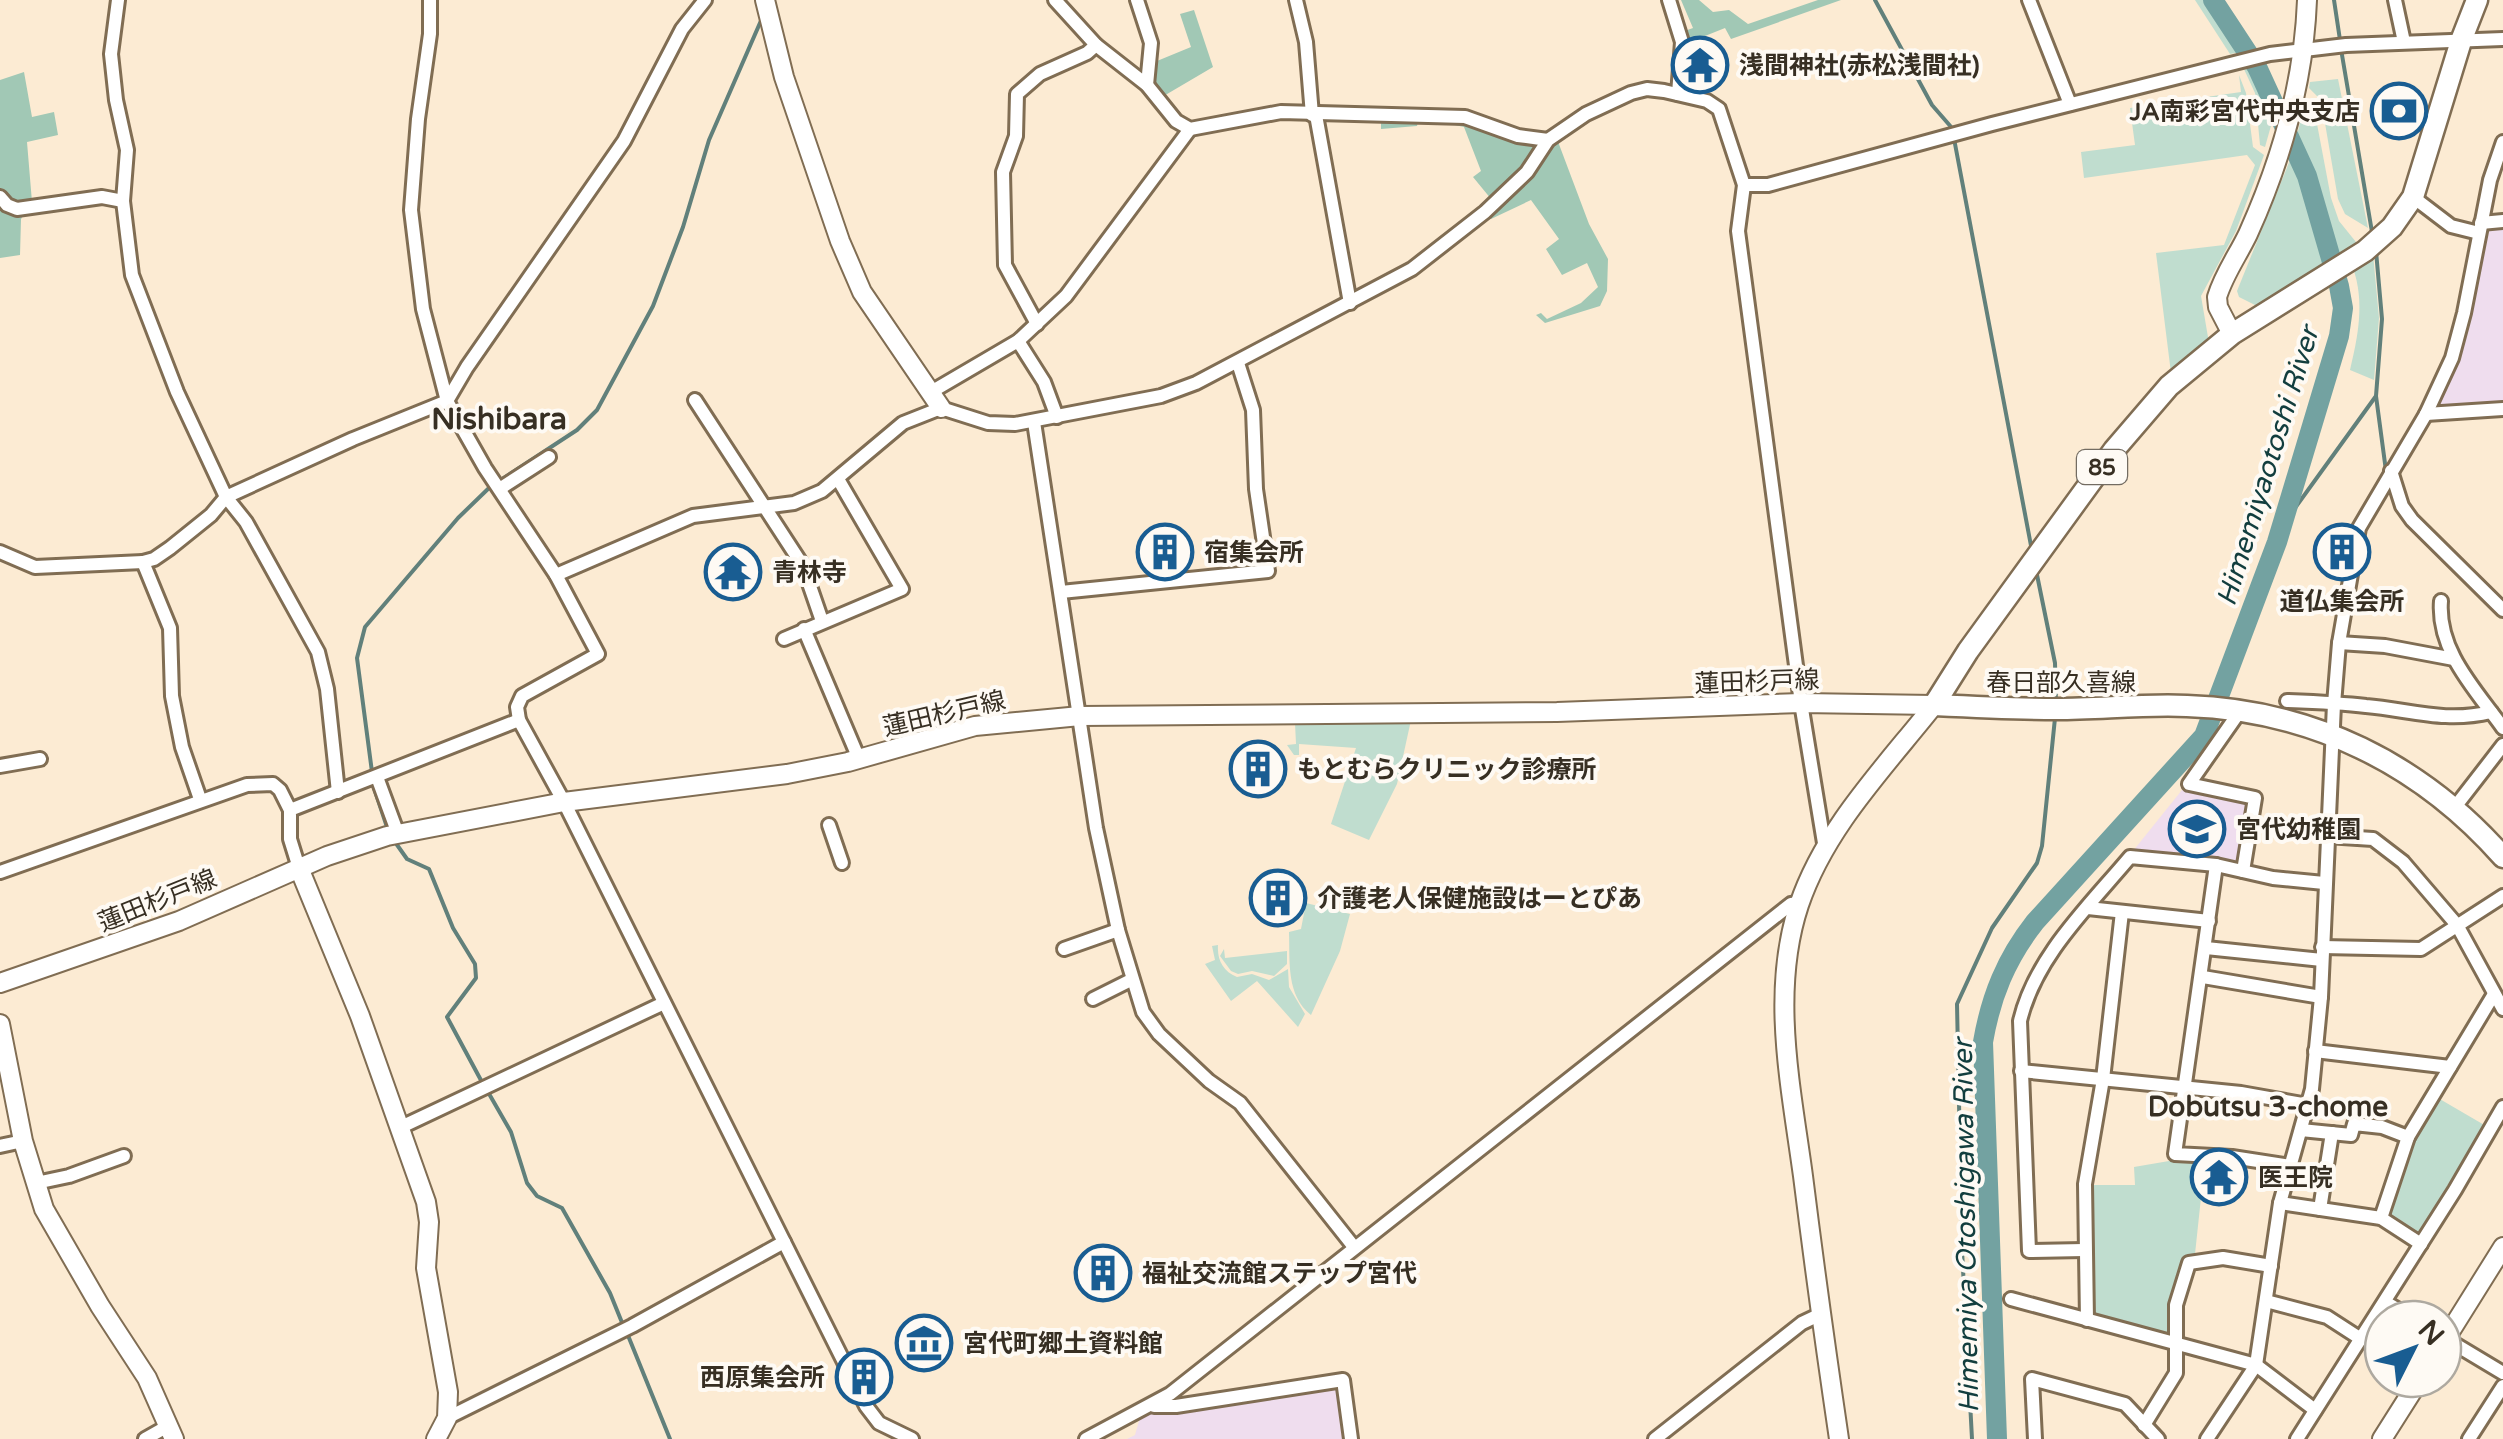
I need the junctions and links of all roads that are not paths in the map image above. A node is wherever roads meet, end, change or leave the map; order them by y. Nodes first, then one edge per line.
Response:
1 (118, 0) edge
2 (430, 0) edge
3 (704, 0) edge
4 (765, 0) edge
5 (1055, 0) edge
6 (1137, 0) edge
7 (1296, 0) edge
8 (1669, 0) edge
9 (2029, 0) edge
10 (2307, 0) edge
11 (2394, 0) edge
12 (2477, 0) edge
13 (2503, 39) edge
14 (2460, 40) junction
15 (2404, 42) junction
16 (1096, 45) junction
17 (2302, 50) junction
18 (1147, 85) junction
19 (1678, 94) junction
20 (2070, 104) junction
21 (1314, 116) junction
22 (1190, 129) junction
23 (1548, 140) junction
24 (2503, 142) edge
25 (1744, 185) junction
26 (0, 196) edge
27 (2413, 198) junction
28 (123, 201) junction
29 (2503, 222) edge
30 (2480, 228) junction
31 (1350, 302) junction
32 (1036, 324) junction
33 (2232, 334) junction
34 (1018, 341) junction
35 (1238, 362) junction
36 (695, 400) dead end
37 (936, 400) junction
38 (447, 401) junction
39 (2503, 409) edge
40 (2426, 414) junction
41 (1057, 417) junction
42 (1034, 422) junction
43 (549, 457) dead end
44 (2391, 471) junction
45 (838, 480) junction
46 (500, 488) junction
47 (226, 497) junction
48 (764, 507) junction
49 (0, 552) edge
50 (143, 562) junction
51 (556, 575) junction
52 (1060, 592) junction
53 (2440, 601) dead end
54 (2503, 610) edge
55 (822, 621) junction
56 (804, 629) junction
57 (784, 638) dead end
58 (2339, 643) junction
59 (2454, 659) junction
60 (2286, 701) dead end
61 (1801, 703) junction
62 (2334, 704) junction
63 (1934, 705) junction
64 (2237, 711) junction
65 (2491, 712) junction
66 (1080, 716) junction
67 (520, 720) junction
68 (2503, 728) edge
69 (2332, 734) junction
70 (2503, 745) edge
71 (40, 759) dead end
72 (859, 759) junction
73 (0, 766) edge
74 (377, 777) junction
75 (338, 792) junction
76 (200, 799) junction
77 (564, 802) junction
78 (2455, 808) junction
79 (290, 810) junction
80 (829, 825) dead end
81 (398, 834) junction
82 (2327, 836) junction
83 (1825, 849) junction
84 (2503, 857) edge
85 (842, 863) dead end
86 (2216, 865) junction
87 (299, 868) junction
88 (2243, 871) junction
89 (0, 872) edge
90 (2324, 883) junction
91 (2503, 896) edge
92 (1799, 904) junction
93 (2088, 908) junction
94 (2122, 912) junction
95 (2208, 921) junction
96 (2457, 925) junction
97 (1118, 930) junction
98 (2206, 948) junction
99 (1064, 949) dead end
100 (2322, 954) junction
101 (2203, 978) junction
102 (1131, 980) junction
103 (0, 983) edge
104 (2494, 994) junction
105 (2321, 997) junction
106 (1093, 999) dead end
107 (664, 1004) junction
108 (2503, 1009) edge
109 (0, 1024) edge
110 (2316, 1050) junction
111 (2450, 1067) junction
112 (2022, 1071) junction
113 (2104, 1079) junction
114 (2186, 1087) junction
115 (2308, 1106) junction
116 (2503, 1106) edge
117 (400, 1128) junction
118 (2301, 1130) junction
119 (2332, 1133) junction
120 (2408, 1137) junction
121 (23, 1141) junction
122 (0, 1146) edge
123 (124, 1156) dead end
124 (2290, 1166) junction
125 (36, 1183) junction
126 (2280, 1203) junction
127 (2320, 1209) junction
128 (2381, 1218) junction
129 (784, 1242) junction
130 (2421, 1244) junction
131 (1354, 1246) junction
132 (2503, 1248) edge
133 (2084, 1250) junction
134 (2271, 1266) junction
135 (2386, 1299) edge
136 (2011, 1300) dead end
137 (2266, 1301) junction
138 (2463, 1310) edge
139 (1821, 1314) junction
140 (2086, 1320) junction
141 (2363, 1336) edge
142 (2361, 1339) junction
143 (2176, 1344) junction
144 (2463, 1350) edge
145 (2256, 1365) junction
146 (2503, 1374) edge
147 (2503, 1386) edge
148 (2407, 1399) edge
149 (1151, 1406) junction
150 (2316, 1410) junction
151 (447, 1418) junction
152 (2144, 1425) junction
153 (171, 1432) edge
154 (2471, 1438) edge
155 (145, 1439) edge
156 (436, 1439) edge
157 (912, 1439) edge
158 (1086, 1439) edge
159 (1351, 1439) edge
160 (1656, 1439) edge
161 (1839, 1439) edge
162 (2036, 1439) edge
163 (2158, 1439) edge
164 (2208, 1439) edge
165 (2297, 1439) edge
166 (2382, 1439) edge

1 - 28 street
2 - 38 street
3 - 38 street
4 - 37 street
5 - 16 street
6 - 18 street
7 - 21 street
8 - 19 street
9 - 20 street
10 - 17 street
11 - 15 street
12 - 14 main road, 85
13 - 14 street
14 - 15 street
14 - 27 main road, 85
15 - 17 street
16 - 18 street
16 - 32 street
17 - 20 street
17 - 33 street
18 - 22 street
19 - 23 street
19 - 25 street
20 - 25 street
21 - 22 street
21 - 23 street
21 - 31 street
22 - 32 street
23 - 31 street
24 - 30 street
25 - 61 street
26 - 28 street
27 - 30 street
27 - 33 main road, 85
28 - 47 street
29 - 30 street
30 - 40 street
31 - 35 street
32 - 34 street
33 - 63 main road, 85
34 - 37 street
34 - 41 street
35 - 41 street
35 - 52 street
36 - 48 street
37 - 42 street
37 - 45 street
38 - 46 street
38 - 47 street
39 - 40 street
40 - 44 street
41 - 42 street
42 - 52 street
43 - 46 street
44 - 54 street
44 - 58 street
45 - 48 street
45 - 55 street
46 - 51 street
47 - 50 street
47 - 75 street
48 - 51 street
48 - 55 street
49 - 50 street
50 - 76 street
51 - 67 street
52 - 66 street
53 - 59 street
55 - 56 street
56 - 57 street
56 - 72 street
58 - 59 street
58 - 62 street
59 - 65 street
60 - 62 street
61 - 63 street, 蓮田杉戸線
61 - 66 street, 蓮田杉戸線
61 - 83 street
62 - 65 street
62 - 69 street
63 - 64 main road, 春日部久喜線
63 - 83 street
64 - 69 main road, 春日部久喜線
64 - 88 street
65 - 68 street
66 - 72 street, 蓮田杉戸線
66 - 97 street
67 - 74 street
67 - 77 street
69 - 78 main road, 春日部久喜線
69 - 82 street
70 - 78 street
71 - 73 street
72 - 77 street, 蓮田杉戸線
74 - 75 street
74 - 81 street
75 - 79 street
76 - 79 street
76 - 89 street
77 - 81 street, 蓮田杉戸線
77 - 107 street
78 - 84 main road, 春日部久喜線
79 - 87 street
80 - 85 street
81 - 87 street, 蓮田杉戸線
82 - 90 street
82 - 96 street
83 - 92 street
86 - 88 street
86 - 93 street
86 - 95 street
87 - 103 street, 蓮田杉戸線
87 - 117 street
88 - 90 street
90 - 100 street
91 - 96 street
92 - 131 street
92 - 139 street
93 - 94 street
93 - 112 street
94 - 95 street
94 - 113 street
95 - 98 street
96 - 100 street
96 - 104 street
97 - 99 street
97 - 102 street
98 - 100 street
98 - 101 street
100 - 105 street
101 - 105 street
101 - 114 street
102 - 106 street
102 - 131 street
104 - 108 street
104 - 111 street
105 - 110 street
107 - 117 street
107 - 129 street
109 - 121 street
110 - 111 street
110 - 115 street
111 - 120 street
112 - 113 street
112 - 133 street
113 - 114 street
113 - 133 street
114 - 115 street
114 - 124 street
115 - 118 street
116 - 130 street
117 - 151 street
118 - 119 street
118 - 124 street
119 - 120 street
119 - 127 street
120 - 128 street
121 - 122 street
121 - 125 street
123 - 125 street
124 - 126 street
125 - 153 street
126 - 127 street
126 - 134 street
127 - 128 street
128 - 130 street
129 - 151 street
129 - 157 street
130 - 135 street
131 - 149 street
132 - 138 street
133 - 140 street
134 - 137 street
134 - 143 street
136 - 140 street
137 - 142 street
137 - 145 street
139 - 160 street
139 - 161 street
140 - 143 street
141 - 142 street
142 - 150 street
143 - 145 street
143 - 152 street
144 - 146 street
145 - 150 street
145 - 164 street
147 - 154 street
148 - 166 street
149 - 158 street
149 - 159 street
150 - 165 street
151 - 156 street
152 - 162 street
152 - 163 street
153 - 155 street

